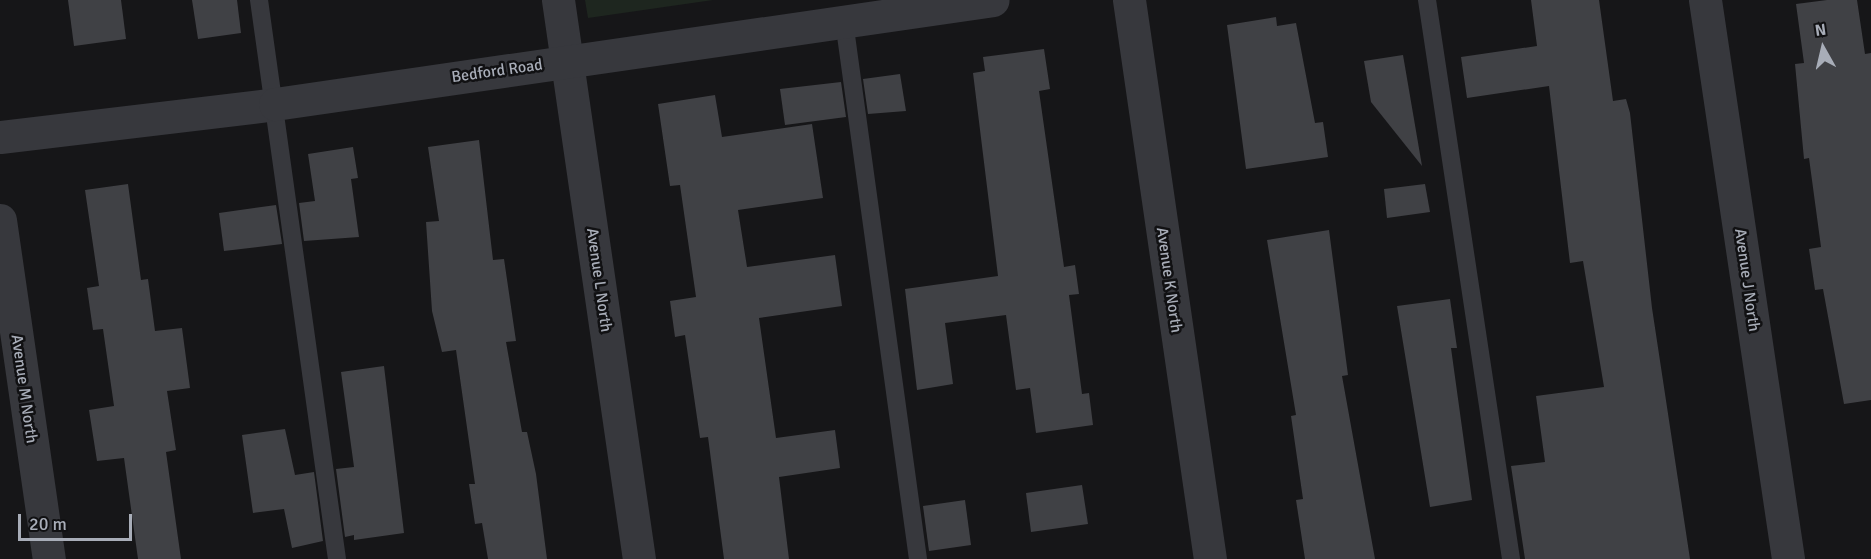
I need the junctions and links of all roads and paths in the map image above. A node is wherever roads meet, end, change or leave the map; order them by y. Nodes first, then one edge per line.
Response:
1 (259, 0) edge
2 (558, 0) edge
3 (993, 0) edge
4 (1129, 0) edge
5 (1427, 0) edge
6 (1706, 0) edge
7 (844, 21) junction
8 (567, 61) junction
9 (275, 104) junction
10 (0, 136) edge
11 (0, 220) edge
12 (48, 559) edge
13 (337, 559) edge
14 (639, 559) edge
15 (918, 559) edge
16 (1210, 559) edge
17 (1511, 559) edge
18 (1788, 559) edge

1 - 9 lane
2 - 8 street, Avenue L North
3 - 7 street, Bedford Road
4 - 16 street, Avenue K North
5 - 17 lane
6 - 18 street, Avenue J North
7 - 8 street, Bedford Road
7 - 15 lane
8 - 9 street, Bedford Road
8 - 14 street, Avenue L North
9 - 10 street, Bedford Road
9 - 13 lane
11 - 12 street, Avenue M North

